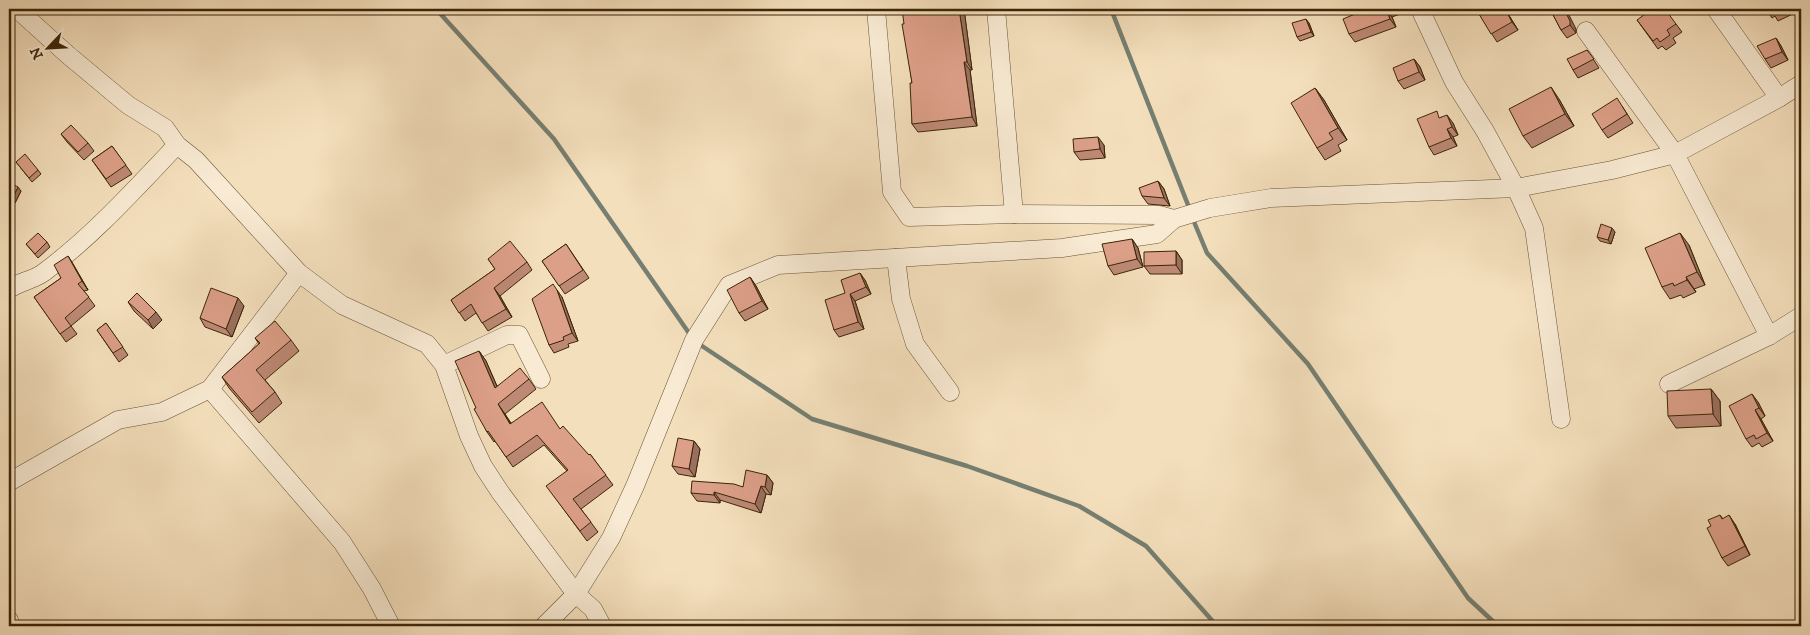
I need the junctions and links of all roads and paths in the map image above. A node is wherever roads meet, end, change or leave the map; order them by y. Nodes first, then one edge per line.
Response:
1 (17, 9) edge
2 (876, 9) edge
3 (996, 9) edge
4 (1420, 9) edge
5 (1716, 9) edge
6 (1586, 31) dead end
7 (1801, 84) edge
8 (1779, 98) junction
9 (177, 145) junction
10 (1675, 154) junction
11 (1516, 188) junction
12 (1014, 214) junction
13 (1180, 217) junction
14 (896, 258) junction
15 (299, 273) junction
16 (9, 289) edge
17 (1801, 316) edge
18 (1769, 336) junction
19 (444, 365) junction
20 (541, 379) dead end
21 (1668, 384) dead end
22 (210, 389) junction
23 (950, 392) dead end
24 (1561, 419) dead end
25 (9, 482) edge
26 (576, 594) junction
27 (9, 620) edge
28 (10, 626) edge
29 (391, 626) edge
30 (544, 626) edge
31 (602, 626) edge

1 - 9 street
2 - 12 street
3 - 12 street
4 - 11 street
5 - 8 street
6 - 10 street
7 - 8 street
8 - 10 street
9 - 15 street
9 - 16 street
10 - 11 street
10 - 18 street
11 - 13 street
11 - 24 street
12 - 13 street
13 - 14 street
14 - 23 street
14 - 26 street
15 - 19 street
15 - 22 street
17 - 18 street
18 - 21 street
19 - 20 street
19 - 26 street
22 - 25 street
22 - 29 street
26 - 30 street
26 - 31 street
27 - 28 street

